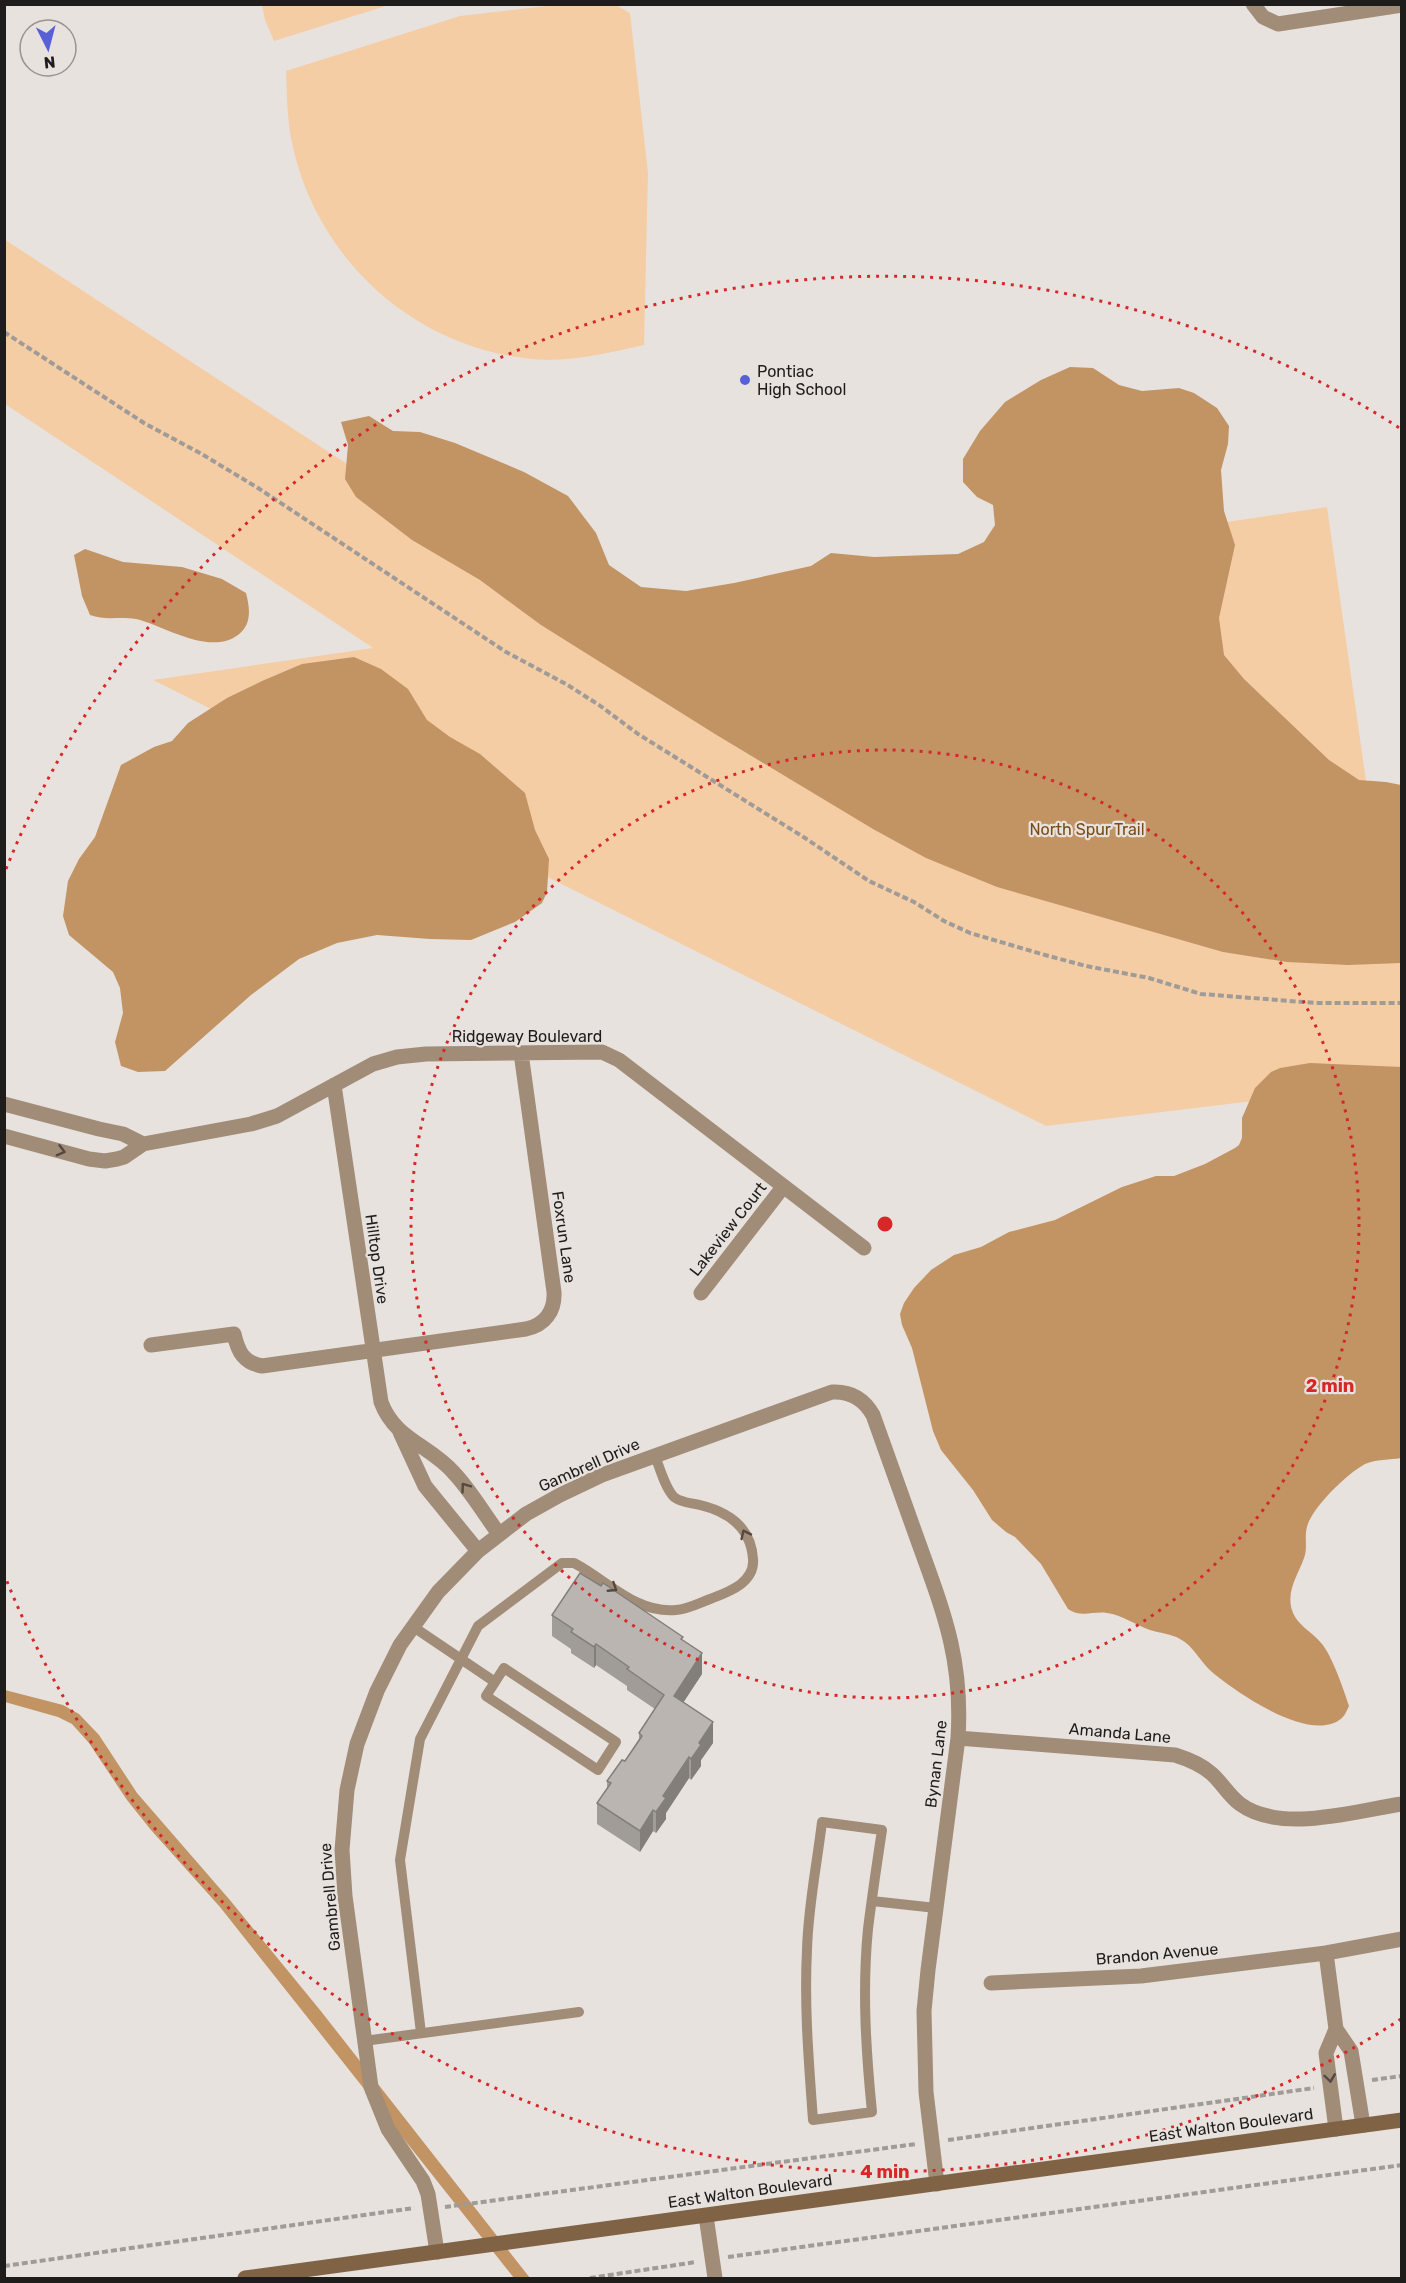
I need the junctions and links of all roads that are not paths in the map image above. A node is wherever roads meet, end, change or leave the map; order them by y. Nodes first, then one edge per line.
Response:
1 (1253, 4) edge
2 (1401, 5) edge
3 (520, 1053) junction
4 (334, 1085) junction
5 (4, 1104) edge
6 (4, 1136) edge
7 (143, 1144) junction
8 (783, 1187) junction
9 (864, 1248) dead end
10 (701, 1293) dead end
11 (151, 1345) dead end
12 (372, 1351) junction
13 (827, 1392) joint
14 (400, 1432) junction
15 (655, 1456) junction
16 (499, 1534) junction
17 (478, 1551) junction
18 (412, 1626) junction
19 (461, 1659) junction
20 (495, 1682) junction
21 (958, 1738) junction
22 (1401, 1804) edge
23 (872, 1901) junction
24 (936, 1908) junction
25 (1401, 1939) edge
26 (1326, 1953) junction
27 (992, 1983) dead end
28 (579, 2012) dead end
29 (1336, 2029) junction
30 (421, 2033) junction
31 (364, 2041) junction
32 (1401, 2120) edge
33 (1363, 2125) junction
34 (1336, 2129) junction
35 (937, 2184) junction
36 (706, 2216) junction
37 (438, 2252) junction
38 (245, 2278) edge
39 (715, 2278) edge

1 - 2 street
3 - 4 street, Ridgeway Boulevard
3 - 8 street, Ridgeway Boulevard
3 - 12 street, Foxrun Lane
4 - 7 street, Ridgeway Boulevard
4 - 12 street, Hilltop Drive
5 - 7 street
6 -> 7 street, Ridgeway Boulevard
8 - 9 street, Ridgeway Boulevard
8 - 10 street, Lakeview Court
11 - 12 street, Foxrun Lane
12 - 14 street, Hilltop Drive
13 - 15 street, Gambrell Drive
13 - 21 street, Bynan Lane
16 -> 14 street, Hilltop Drive
14 - 17 street, Hilltop Drive
15 - 16 street, Gambrell Drive
19 -> 15 lane
16 - 17 street, Gambrell Drive
17 - 18 street, Gambrell Drive
18 - 19 lane
18 - 31 street, Gambrell Drive
19 - 20 lane
19 - 30 lane
20 - 20 lane
21 - 22 street, Amanda Lane
21 - 24 street, Bynan Lane
23 - 23 lane
23 - 24 lane
24 - 35 street, Bynan Lane
25 - 26 street, Brandon Avenue
26 - 27 street, Brandon Avenue
26 - 29 street
28 - 30 lane
29 - 33 street
29 -> 34 street
30 - 31 lane
31 - 37 street, Gambrell Drive
32 - 33 main road, East Walton Boulevard
33 - 34 main road, East Walton Boulevard
34 - 35 main road, East Walton Boulevard
35 - 36 main road, East Walton Boulevard
36 - 37 main road, East Walton Boulevard
36 - 39 street
37 - 38 main road, East Walton Boulevard

